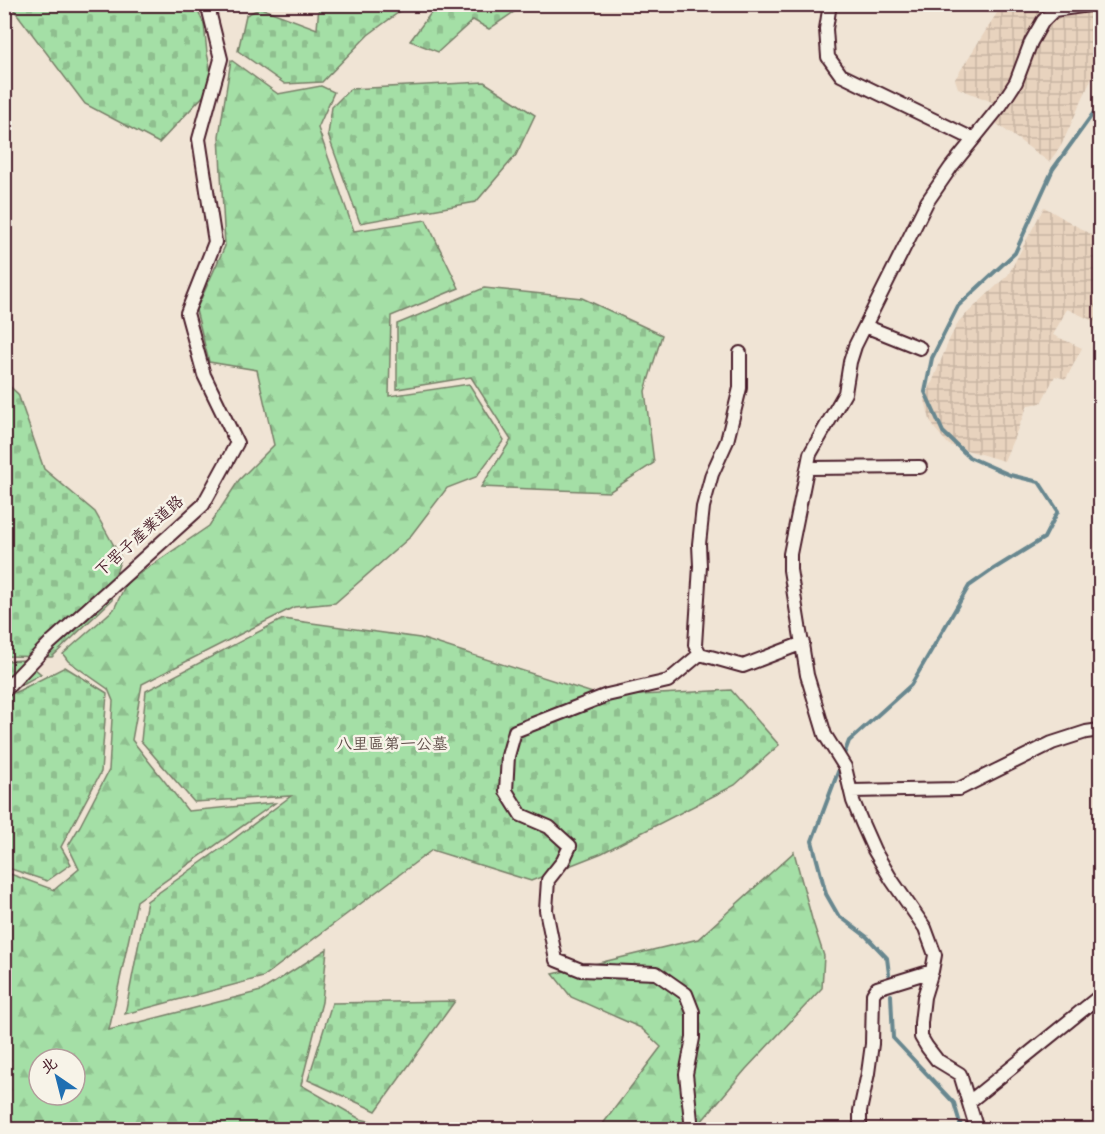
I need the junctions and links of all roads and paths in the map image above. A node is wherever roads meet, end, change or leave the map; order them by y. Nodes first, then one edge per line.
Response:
1 (207, 4) edge
2 (830, 4) edge
3 (1096, 4) edge
4 (973, 139) junction
5 (865, 326) junction
6 (920, 348) dead end
7 (740, 353) dead end
8 (920, 467) dead end
9 (807, 468) junction
10 (802, 643) junction
11 (700, 654) junction
12 (4, 691) edge
13 (1101, 730) edge
14 (851, 791) junction
15 (932, 971) junction
16 (1101, 996) edge
17 (969, 1102) junction
18 (692, 1130) edge
19 (860, 1130) edge
20 (976, 1130) edge

1 - 12 street, 下罟子產業道路
2 - 4 street
3 - 4 street
4 - 5 street
5 - 6 street
5 - 9 street
7 - 11 street
8 - 9 street
9 - 10 street
10 - 11 street
10 - 14 street
11 - 18 street
13 - 14 street
14 - 15 street
15 - 17 street
15 - 19 street
16 - 17 street
17 - 20 street

